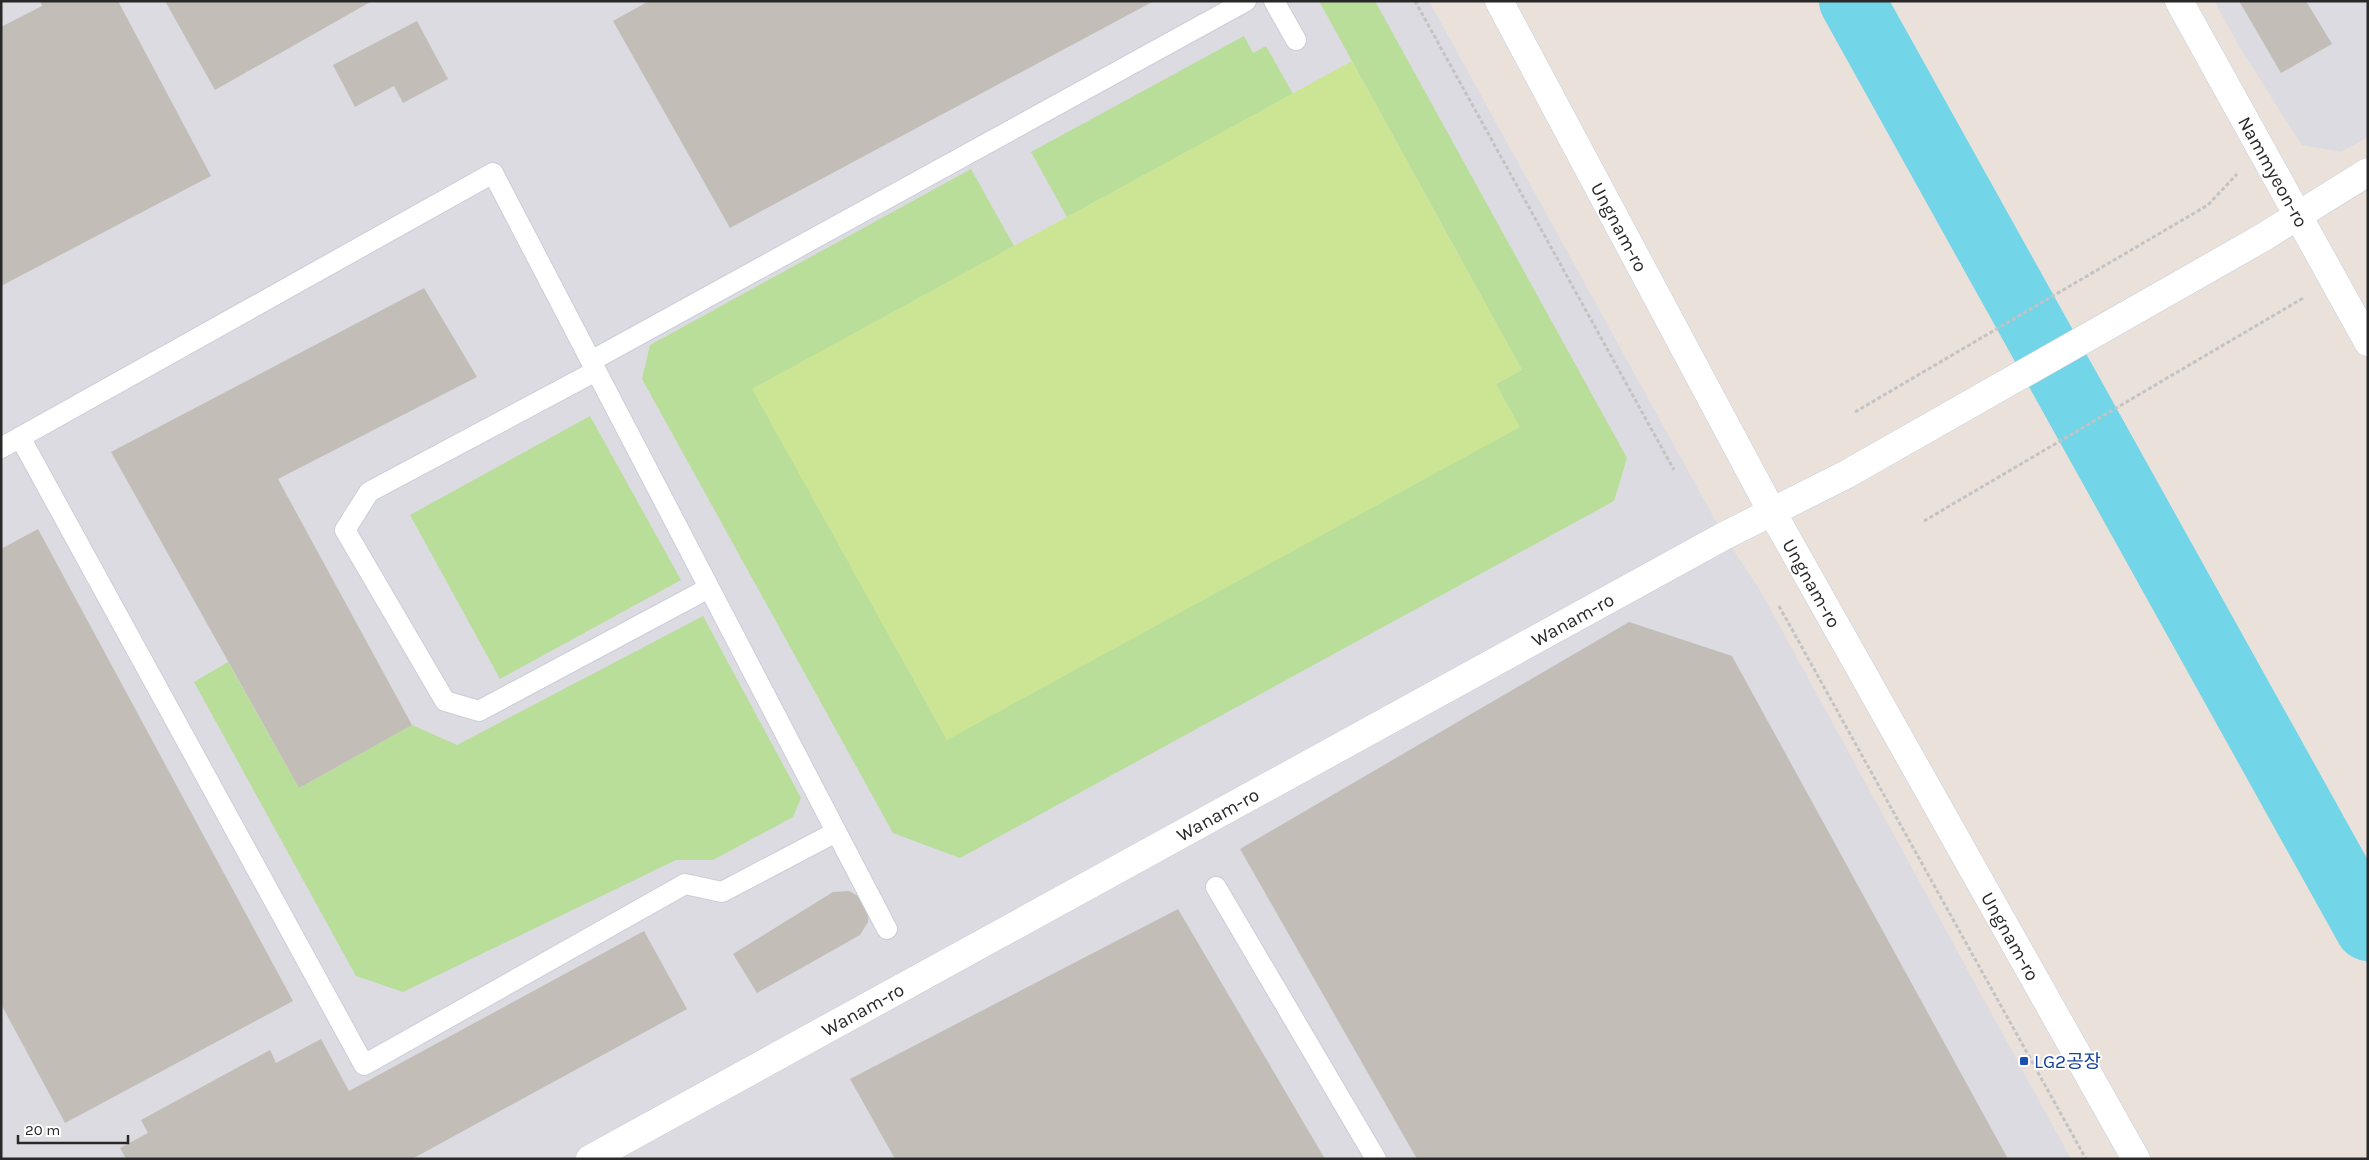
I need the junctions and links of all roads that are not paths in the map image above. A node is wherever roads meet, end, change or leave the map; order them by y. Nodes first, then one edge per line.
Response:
1 (1246, 1) edge
2 (1274, 1) edge
3 (1499, 1) edge
4 (2179, 1) edge
5 (1296, 40) dead end
6 (2368, 172) edge
7 (2299, 216) junction
8 (2368, 342) edge
9 (594, 366) junction
10 (20, 437) junction
11 (1, 448) edge
12 (1772, 512) junction
13 (709, 588) junction
14 (836, 832) junction
15 (1216, 887) dead end
16 (887, 929) dead end
17 (590, 1159) edge
18 (1376, 1159) edge
19 (2136, 1159) edge

1 - 9 lane
2 - 5 lane
3 - 12 main road, Ungnam-ro
4 - 7 main road, Nammyeon-ro
6 - 7 main road
7 - 8 main road, Nammyeon-ro
7 - 12 main road, Wanam-ro
9 - 10 lane
9 - 13 lane
9 - 13 lane
10 - 11 lane
10 - 14 lane
12 - 17 main road, Wanam-ro
12 - 19 main road, Ungnam-ro
13 - 14 lane
14 - 16 lane
15 - 18 lane

